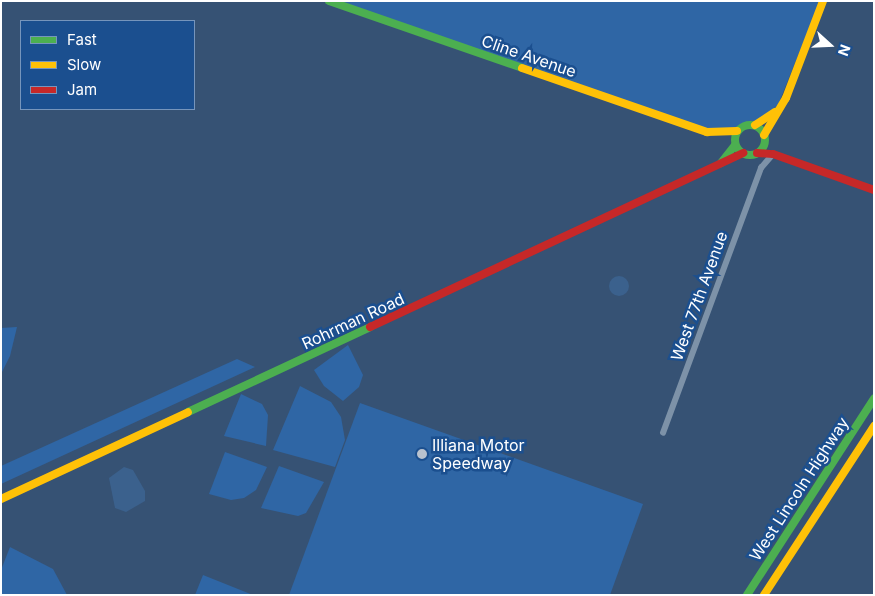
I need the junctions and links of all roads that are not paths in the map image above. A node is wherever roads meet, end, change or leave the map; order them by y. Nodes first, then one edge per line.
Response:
1 (329, 1) edge
2 (823, 1) edge
3 (777, 111) junction
4 (755, 125) junction
5 (737, 131) junction
6 (720, 134) junction
7 (764, 137) junction
8 (735, 145) junction
9 (743, 153) junction
10 (756, 154) junction
11 (773, 154) junction
12 (717, 168) junction
13 (761, 168) junction
14 (874, 190) edge
15 (874, 399) edge
16 (874, 426) edge
17 (663, 433) dead end
18 (1, 499) edge
19 (747, 595) edge
20 (764, 595) edge

1 - 6 street, Cline Avenue
2 - 3 street
3 - 4 street
3 - 7 street
4 - 5 street
4 - 7 street
5 - 6 street, Cline Avenue
5 - 8 street
6 - 8 street, Cline Avenue
7 - 10 street
7 - 11 street
8 - 9 street
8 - 12 street, Rohrman Road
9 - 10 street
9 - 12 street, Rohrman Road
10 - 11 street
10 - 13 street
11 - 13 street, West 77th Avenue
11 - 14 street
12 - 18 street, Rohrman Road
13 - 17 street, West 77th Avenue
15 - 19 street, West Lincoln Highway
16 - 20 street, West Lincoln Highway

